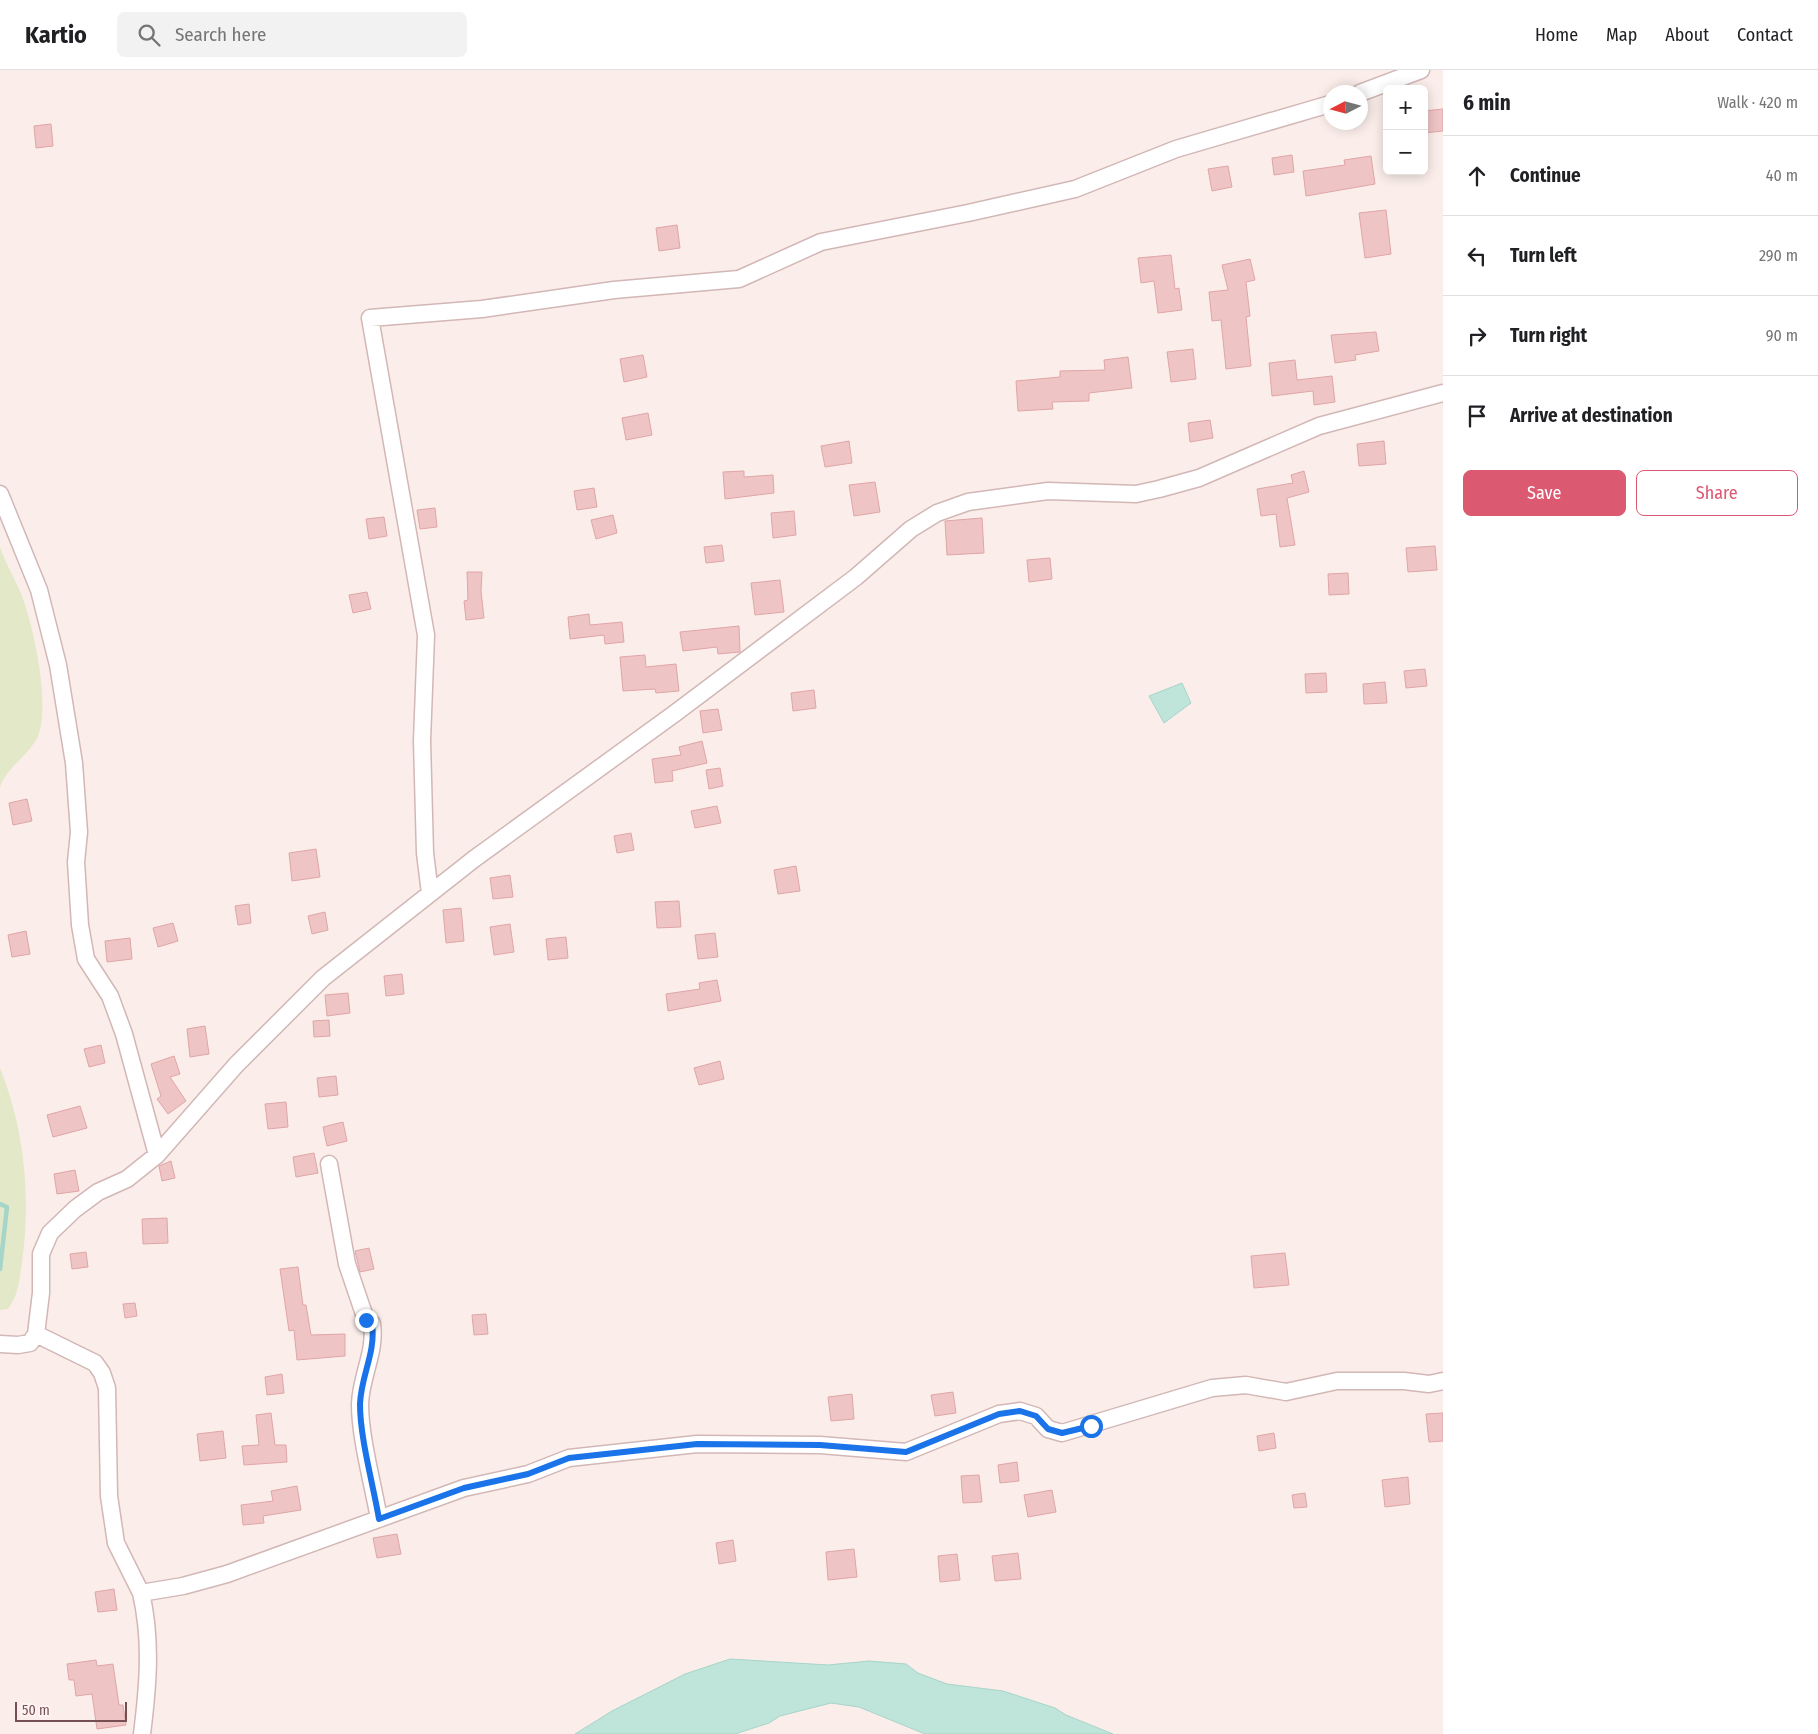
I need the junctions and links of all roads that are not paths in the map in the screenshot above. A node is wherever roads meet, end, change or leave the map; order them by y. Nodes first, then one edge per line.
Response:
1 (1421, 70) edge
2 (1368, 90) edge
3 (1323, 106) edge
4 (1443, 393) edge
5 (0, 494) edge
6 (430, 893) junction
7 (157, 1155) junction
8 (329, 1164) dead end
9 (36, 1334) junction
10 (0, 1344) edge
11 (1443, 1380) edge
12 (379, 1519) junction
13 (141, 1593) junction
14 (142, 1734) edge

1 - 2 street
3 - 6 street
4 - 6 street
5 - 7 street
6 - 7 street
7 - 9 street
8 - 12 street
9 - 10 street
9 - 13 street
11 - 12 street
12 - 13 street
13 - 14 street

